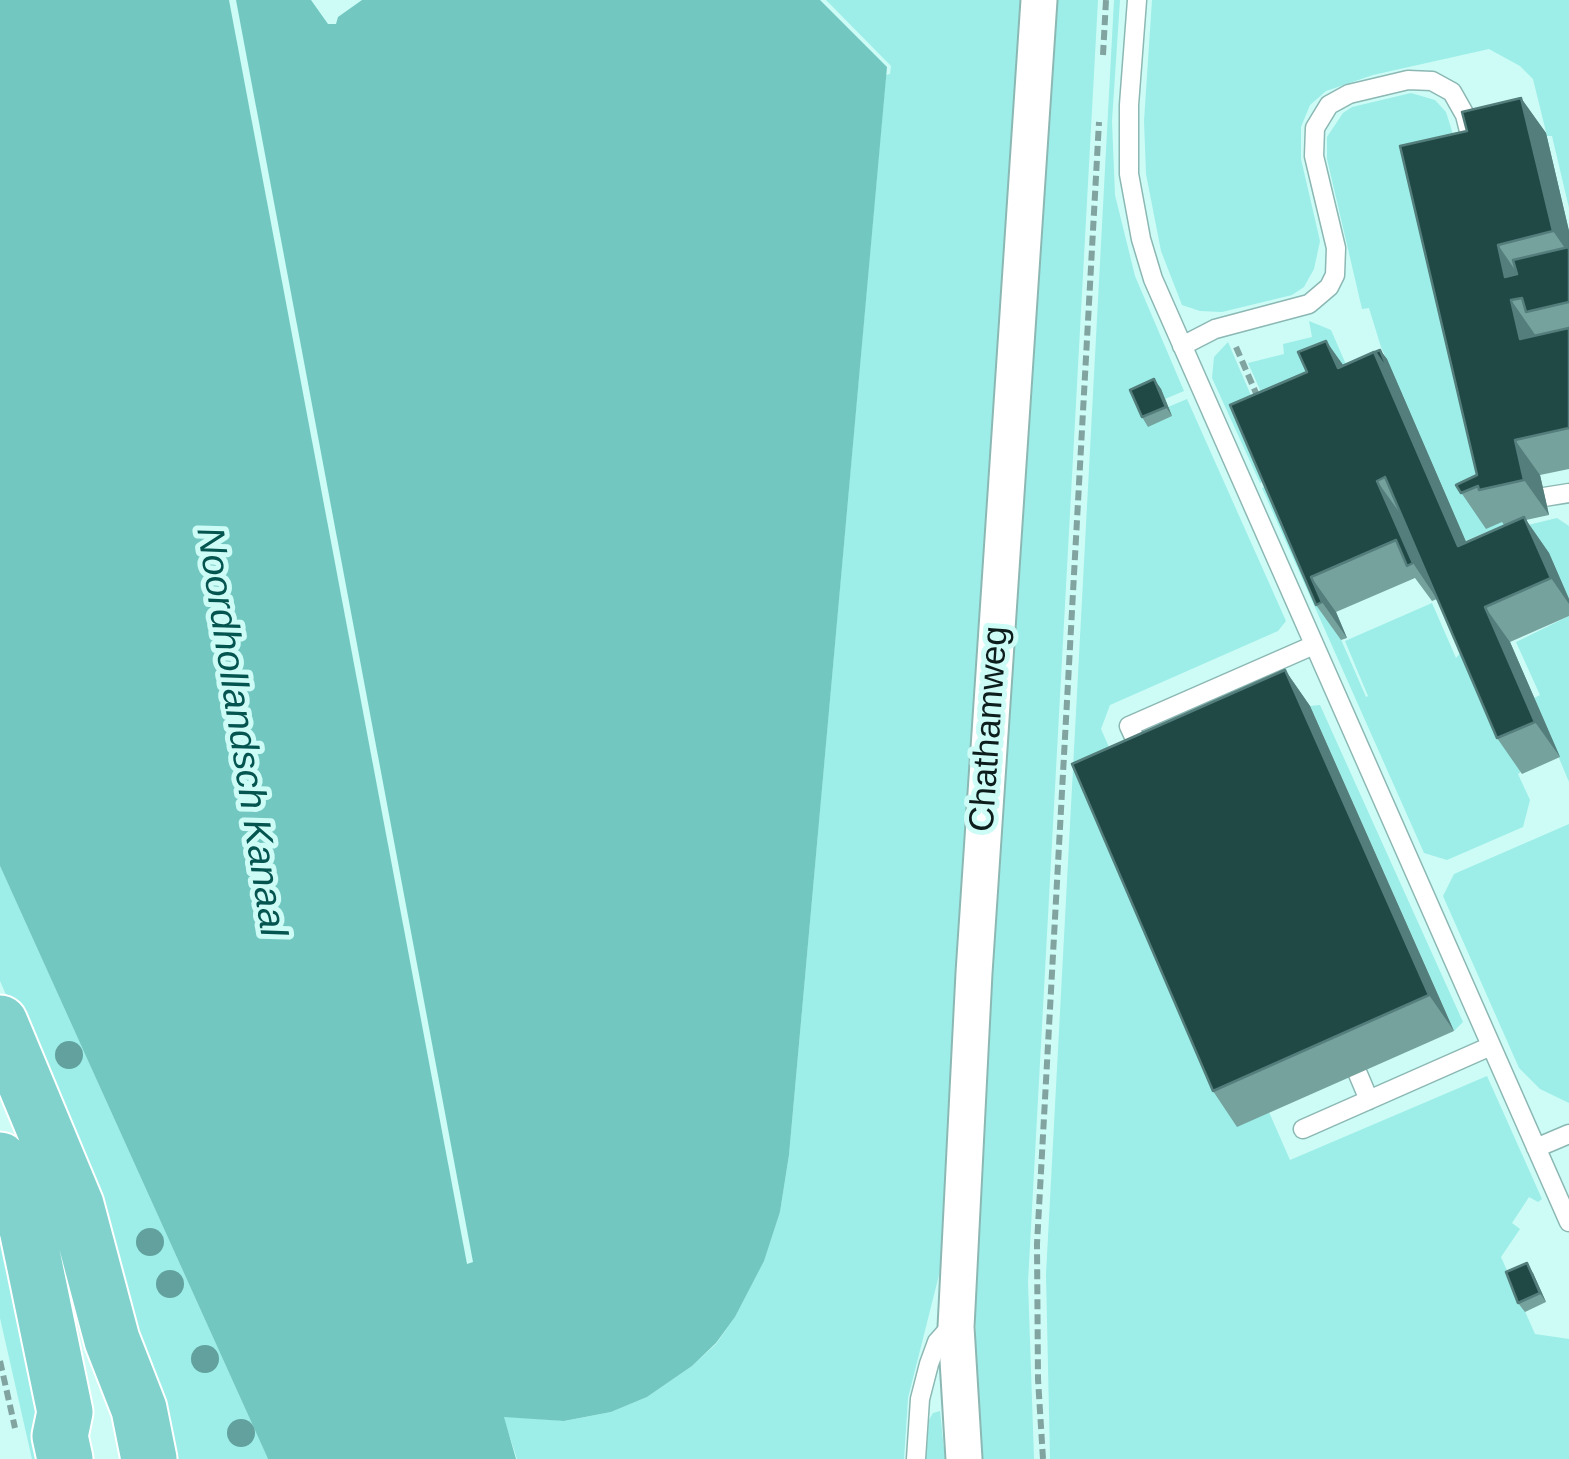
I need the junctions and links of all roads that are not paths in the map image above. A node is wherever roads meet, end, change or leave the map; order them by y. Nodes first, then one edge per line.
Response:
1 (1039, 0) edge
2 (1136, 0) edge
3 (1472, 145) edge
4 (1182, 346) junction
5 (1569, 494) edge
6 (1544, 497) dead end
7 (1314, 645) junction
8 (1151, 776) edge
9 (0, 1023) edge
10 (1491, 1046) junction
11 (1358, 1074) dead end
12 (1369, 1100) junction
13 (1303, 1129) dead end
14 (1569, 1134) edge
15 (1536, 1148) junction
16 (0, 1160) edge
17 (1569, 1222) edge
18 (956, 1327) junction
19 (112, 1340) junction
20 (59, 1443) edge
21 (124, 1459) edge
22 (149, 1459) edge
23 (916, 1459) edge
24 (964, 1459) edge

1 - 18 street, Chathamweg
2 - 4 lane
3 - 4 lane
4 - 7 lane
5 - 6 lane
7 - 8 lane
7 - 10 lane
9 - 19 main road
10 - 12 lane
10 - 15 lane
11 - 12 lane
12 - 13 lane
14 - 15 lane
15 - 17 lane
16 - 20 main road
18 - 23 lane
18 - 24 street, Chathamweg
19 - 21 main road
19 - 22 main road

